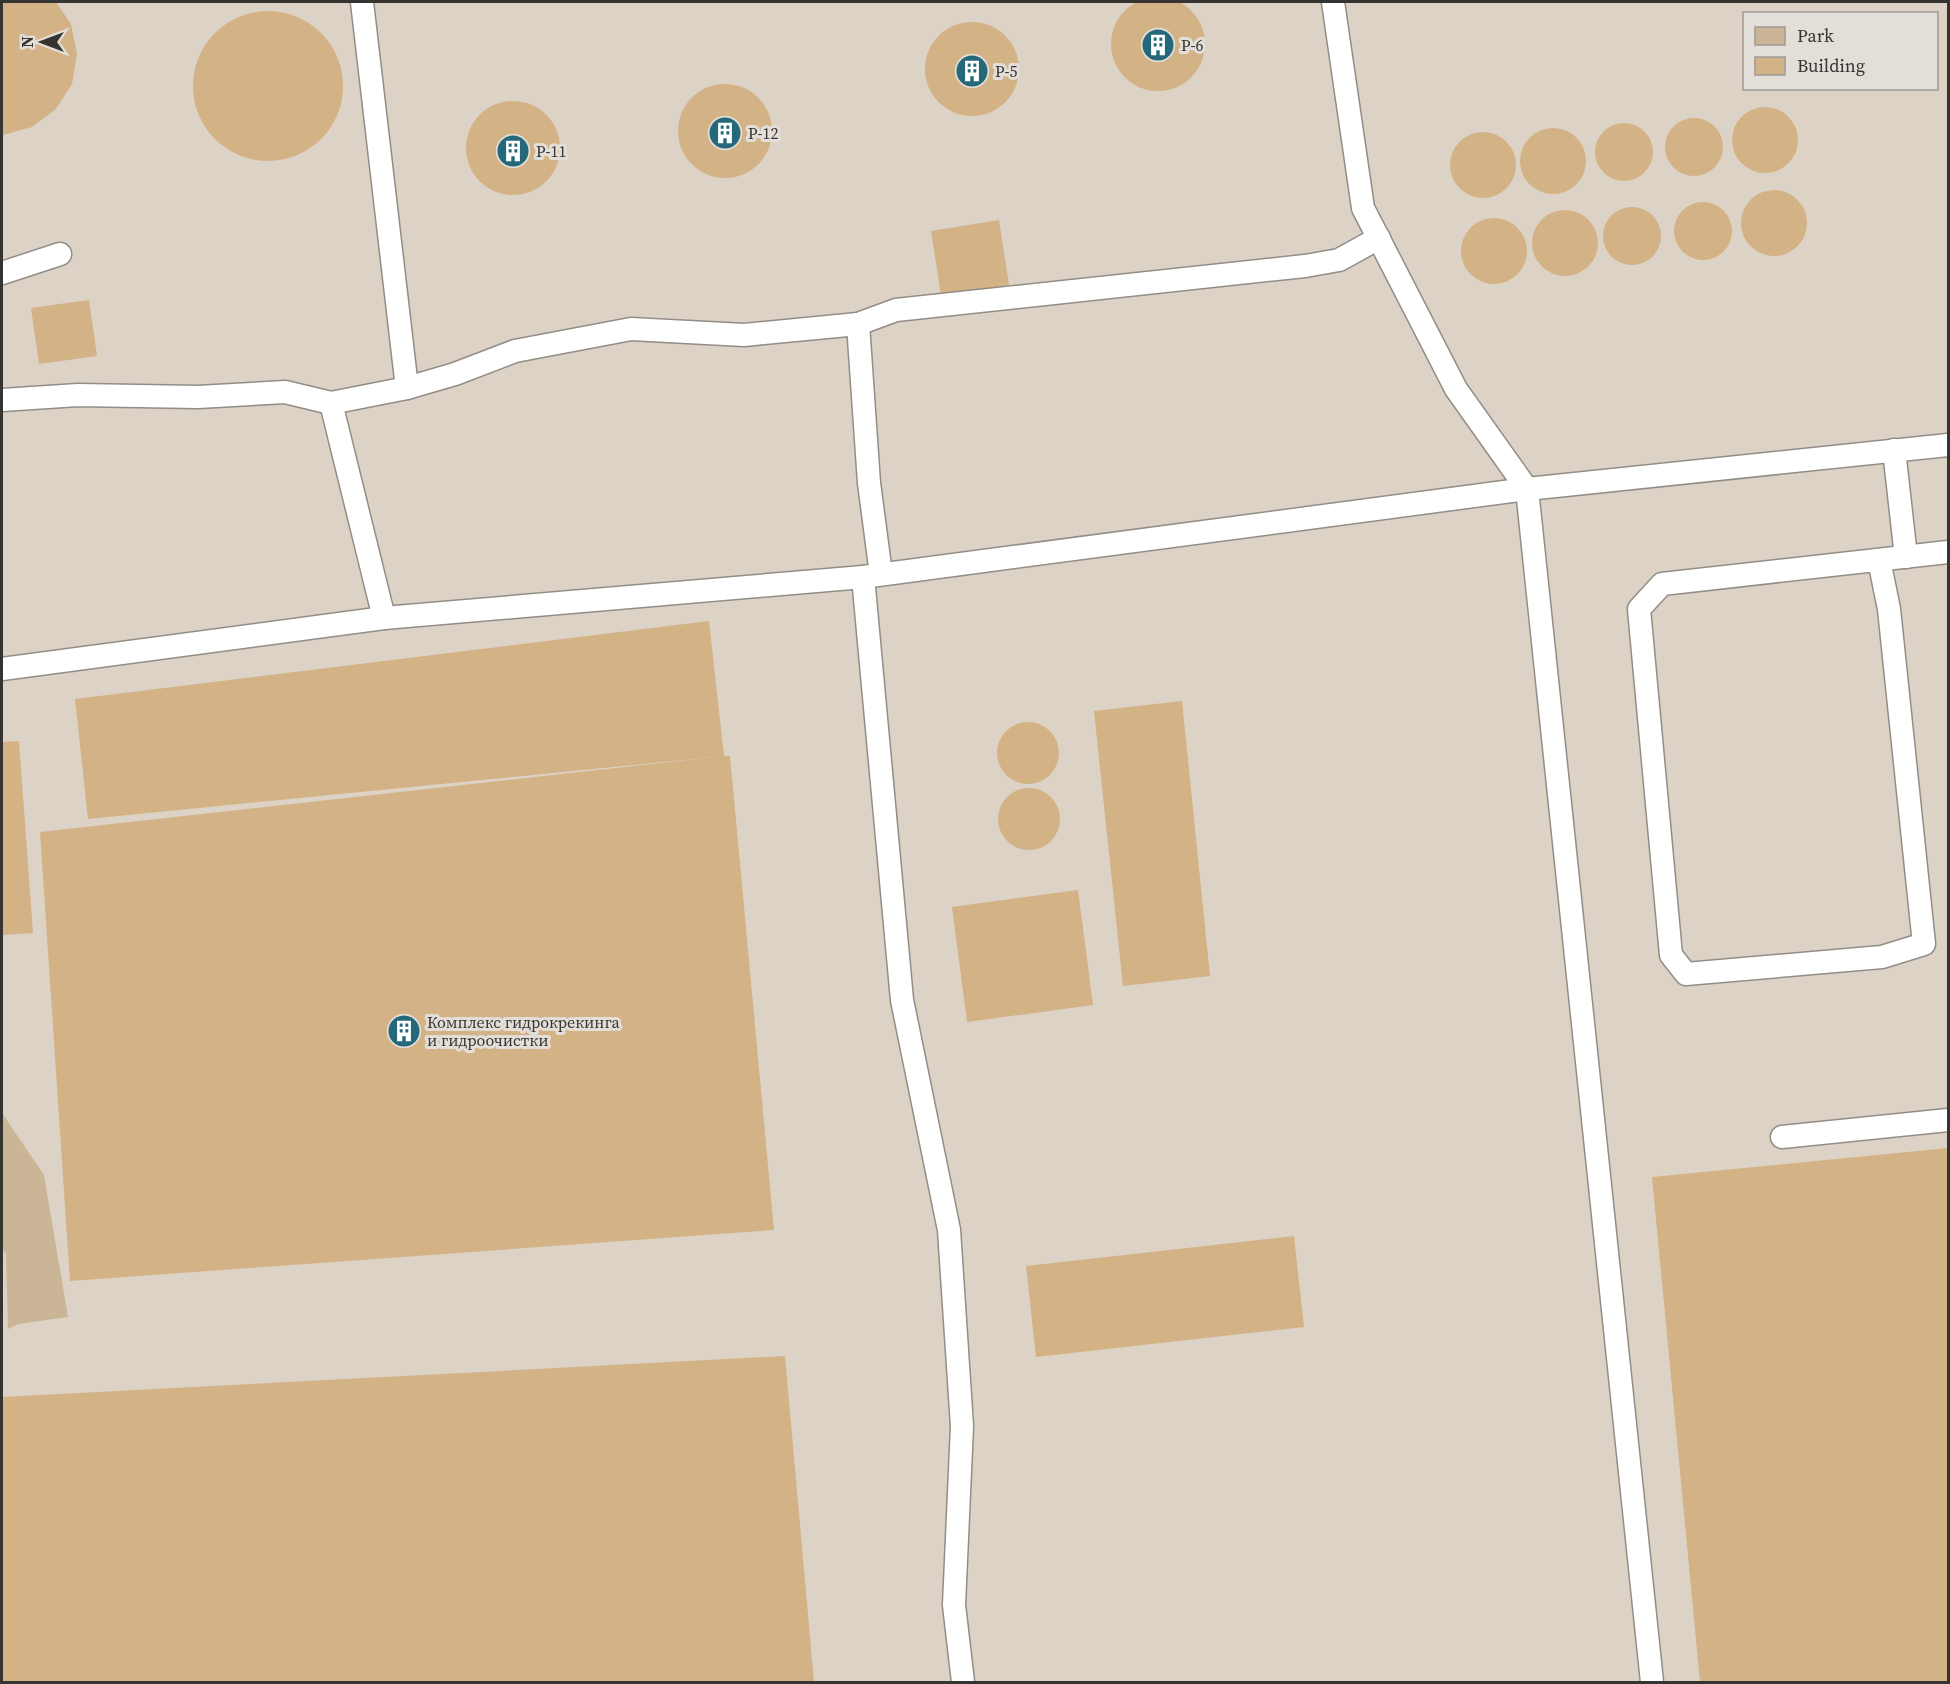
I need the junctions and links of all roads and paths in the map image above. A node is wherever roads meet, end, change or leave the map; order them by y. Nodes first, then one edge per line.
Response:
1 (362, 2) edge
2 (1333, 2) edge
3 (1379, 238) junction
4 (60, 254) dead end
5 (2, 273) edge
6 (858, 324) junction
7 (407, 388) junction
8 (2, 400) edge
9 (331, 403) junction
10 (1948, 445) edge
11 (1894, 450) junction
12 (1527, 489) junction
13 (1948, 552) edge
14 (1906, 557) junction
15 (1879, 560) junction
16 (872, 576) junction
17 (384, 618) junction
18 (2, 669) edge
19 (1948, 1120) edge
20 (1782, 1137) dead end
21 (963, 1683) edge
22 (1652, 1683) edge

1 - 7 lane
2 - 3 lane
3 - 6 lane
3 - 12 lane
4 - 5 lane
6 - 7 lane
6 - 16 lane
7 - 9 lane
8 - 9 lane
9 - 17 lane
10 - 11 lane
11 - 12 lane
11 - 14 lane
12 - 16 lane
12 - 22 lane
13 - 14 lane
14 - 15 lane
15 - 15 lane
16 - 17 lane
16 - 21 lane
17 - 18 lane
19 - 20 lane

